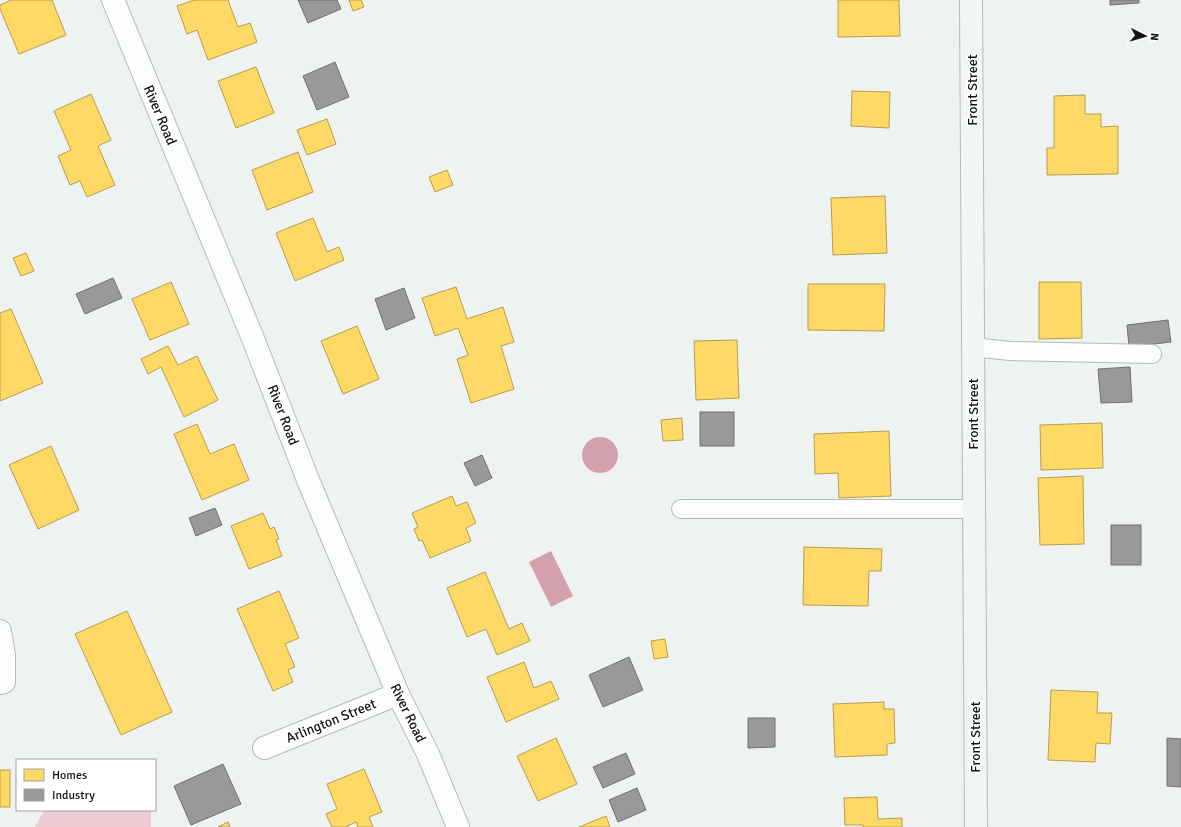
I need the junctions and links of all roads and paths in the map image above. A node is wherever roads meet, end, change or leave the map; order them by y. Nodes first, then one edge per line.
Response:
1 (113, 0) edge
2 (971, 0) edge
3 (973, 347) junction
4 (1152, 354) dead end
5 (681, 509) dead end
6 (974, 509) junction
7 (0, 631) edge
8 (2, 683) edge
9 (398, 694) junction
10 (264, 748) dead end
11 (458, 827) edge
12 (976, 827) edge

1 - 9 street, River Road
2 - 3 main road, Front Street
3 - 4 lane
3 - 6 main road, Front Street
5 - 6 lane
6 - 12 main road, Front Street
7 - 8 street
9 - 10 street, Arlington Street
9 - 11 street, River Road

